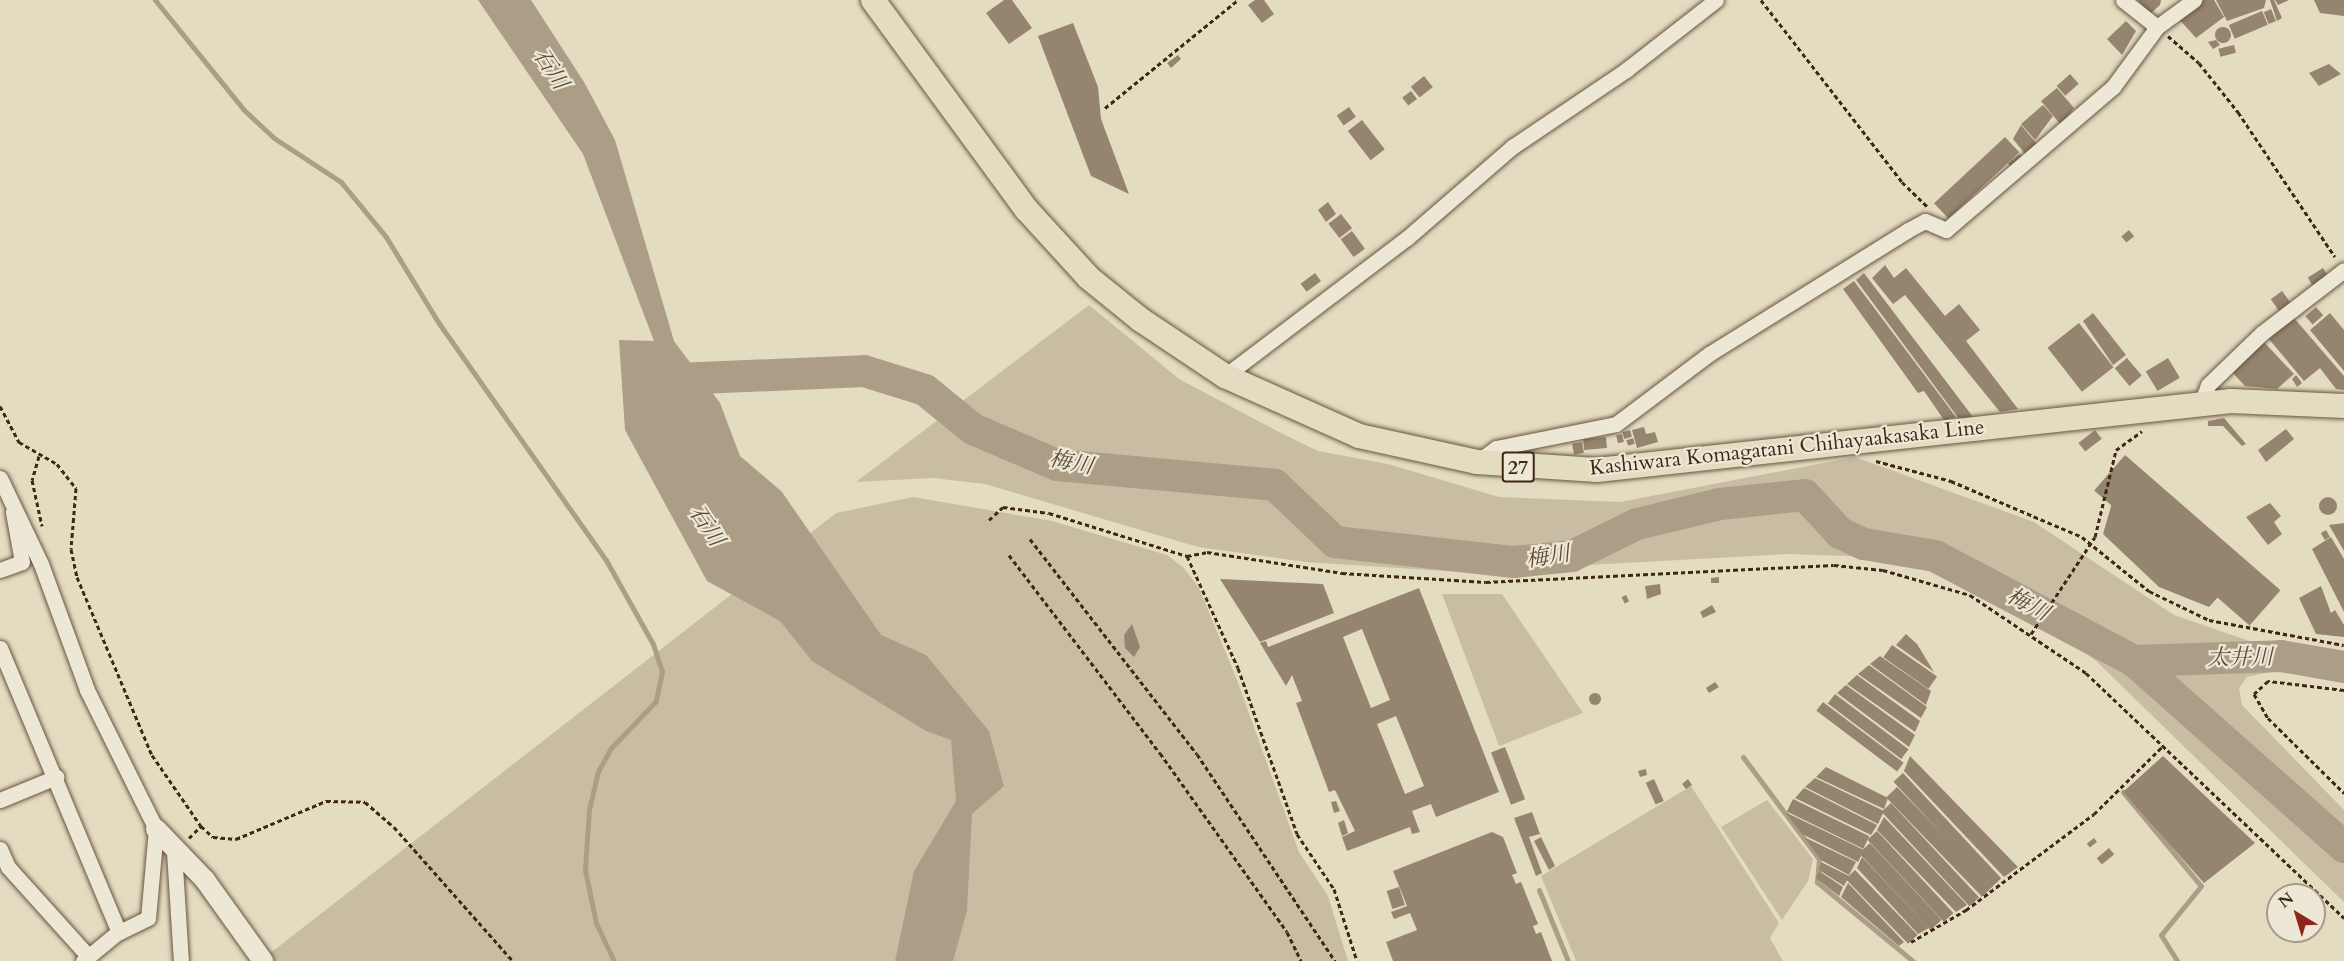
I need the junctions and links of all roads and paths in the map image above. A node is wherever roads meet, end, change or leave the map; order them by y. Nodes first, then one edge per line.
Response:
1 (873, 0) edge
2 (1238, 0) edge
3 (1716, 0) edge
4 (1761, 0) edge
5 (2123, 0) edge
6 (2194, 0) edge
7 (2157, 27) junction
8 (1105, 108) dead end
9 (1936, 224) junction
10 (2344, 270) edge
11 (1225, 376) junction
12 (2201, 404) junction
13 (0, 406) edge
14 (2344, 406) edge
15 (2162, 408) junction
16 (1856, 442) junction
17 (39, 456) junction
18 (1477, 462) junction
19 (0, 478) edge
20 (14, 506) junction
21 (989, 520) dead end
22 (44, 531) dead end
23 (1030, 539) dead end
24 (2091, 544) junction
25 (1009, 555) dead end
26 (1187, 556) junction
27 (0, 570) edge
28 (2031, 634) junction
29 (2344, 645) edge
30 (0, 648) edge
31 (2344, 690) edge
32 (2162, 747) junction
33 (56, 777) junction
34 (2344, 793) edge
35 (0, 800) edge
36 (156, 829) junction
37 (0, 849) edge
38 (174, 851) junction
39 (2344, 918) edge
40 (119, 932) junction
41 (1911, 942) dead end
42 (85, 959) edge
43 (181, 961) edge
44 (263, 961) edge
45 (513, 961) edge
46 (1301, 961) edge
47 (1335, 961) edge
48 (1357, 961) edge

1 - 11 main road, Kashiwara Komagatani Chihayaakasaka Line / 27
2 - 8 path
3 - 11 street
4 - 9 path
5 - 7 street
6 - 7 street
7 - 9 street
7 - 10 path
9 - 18 street
10 - 12 street
11 - 18 main road, Kashiwara Komagatani Chihayaakasaka Line / 27
12 - 14 main road, Kashiwara Komagatani Chihayaakasaka Line / 27
12 - 15 main road, Kashiwara Komagatani Chihayaakasaka Line / 27
13 - 17 path
15 - 16 main road, Kashiwara Komagatani Chihayaakasaka Line / 27
15 - 24 path
16 - 18 main road, Kashiwara Komagatani Chihayaakasaka Line / 27
16 - 24 path
17 - 22 path
17 - 45 path
19 - 20 street
20 - 27 street
20 - 36 street
21 - 26 path
23 - 47 path
24 - 28 path
24 - 29 path
25 - 46 path
26 - 28 path
26 - 48 path
28 - 32 path
30 - 33 street
31 - 34 path
32 - 39 path
32 - 41 path
33 - 35 street
33 - 40 street
36 - 38 street
36 - 40 street
37 - 42 street
38 - 43 street
38 - 44 street
40 - 42 street

